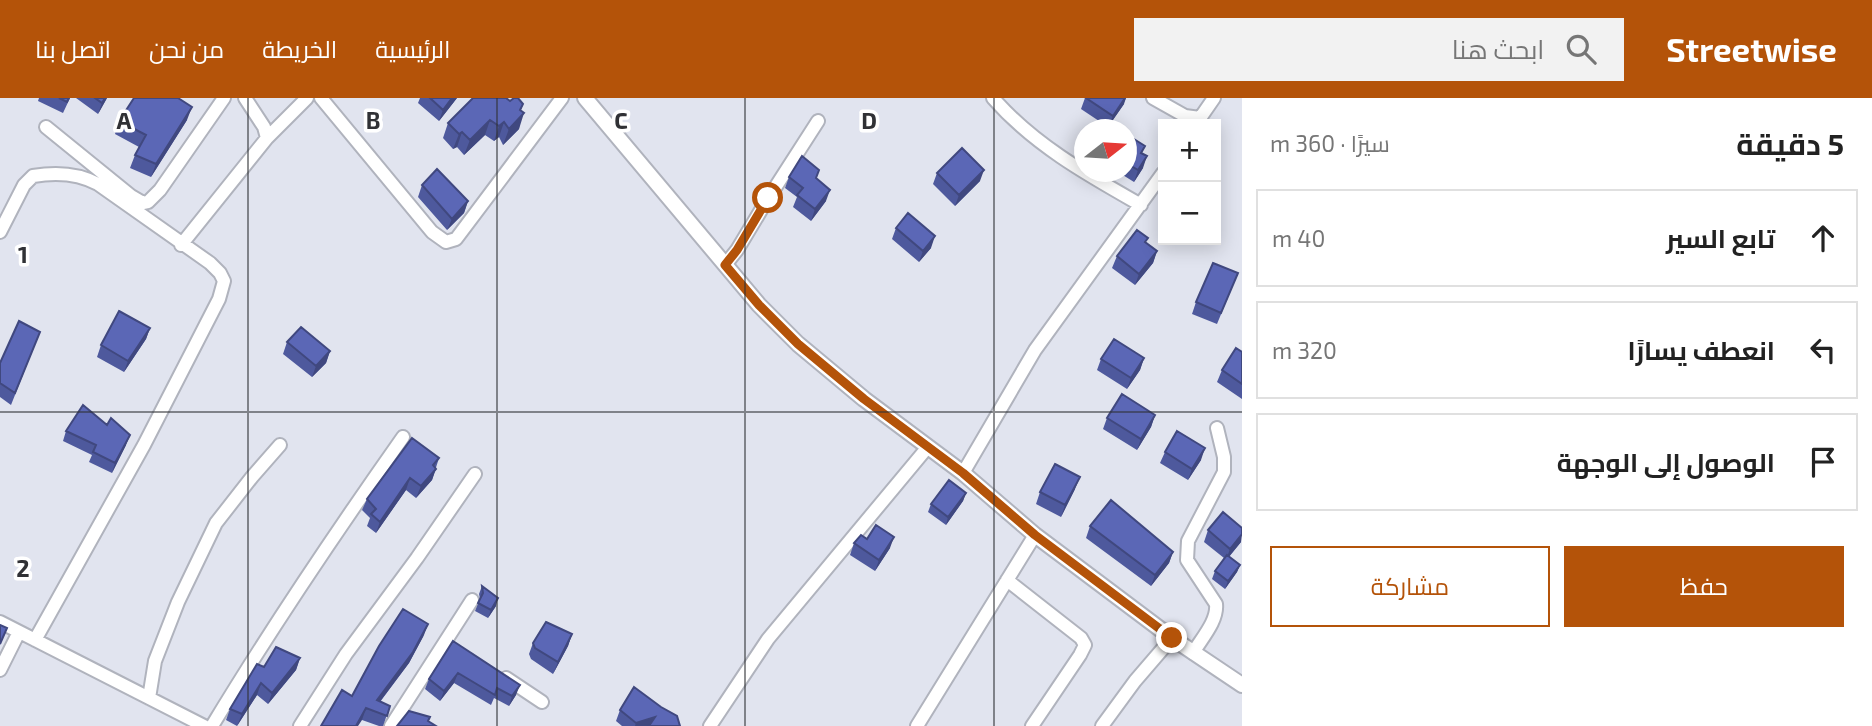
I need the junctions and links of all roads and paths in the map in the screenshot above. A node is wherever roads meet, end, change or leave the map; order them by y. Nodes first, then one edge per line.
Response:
1 (224, 98) edge
2 (245, 98) edge
3 (307, 98) edge
4 (321, 98) edge
5 (562, 98) edge
6 (585, 98) edge
7 (993, 98) edge
8 (1153, 98) edge
9 (1214, 98) edge
10 (1193, 119) edge
11 (1199, 119) edge
12 (818, 121) dead end
13 (46, 128) dead end
14 (267, 138) junction
15 (1158, 180) edge
16 (1141, 205) junction
17 (0, 232) edge
18 (181, 245) junction
19 (725, 265) junction
20 (1217, 428) dead end
21 (403, 437) dead end
22 (280, 445) dead end
23 (927, 448) junction
24 (963, 473) junction
25 (475, 474) dead end
26 (1035, 535) junction
27 (1007, 580) junction
28 (472, 600) dead end
29 (0, 622) edge
30 (19, 632) junction
31 (1172, 638) junction
32 (35, 640) junction
33 (1193, 653) junction
34 (0, 670) edge
35 (500, 674) edge
36 (1242, 685) edge
37 (149, 698) junction
38 (542, 702) dead end
39 (204, 726) edge
40 (212, 726) edge
41 (300, 726) edge
42 (391, 726) edge
43 (710, 726) edge
44 (917, 726) edge
45 (1032, 726) edge
46 (1102, 726) edge

1 - 13 street
2 - 14 street
3 - 14 street
4 - 5 street
6 - 19 street
7 - 16 street
8 - 10 street
9 - 11 street
12 - 19 street
14 - 18 street
15 - 16 street
16 - 24 street
17 - 18 street
18 - 32 street
19 - 23 street
20 - 33 street
21 - 40 street
22 - 37 street
23 - 24 street
23 - 43 street
24 - 26 street
25 - 41 street
26 - 27 street
26 - 31 street
27 - 44 street
27 - 45 street
28 - 42 street
29 - 30 street
30 - 32 street
30 - 34 street
31 - 33 street
31 - 46 street
32 - 37 street
33 - 36 street
35 - 38 street
37 - 39 street

